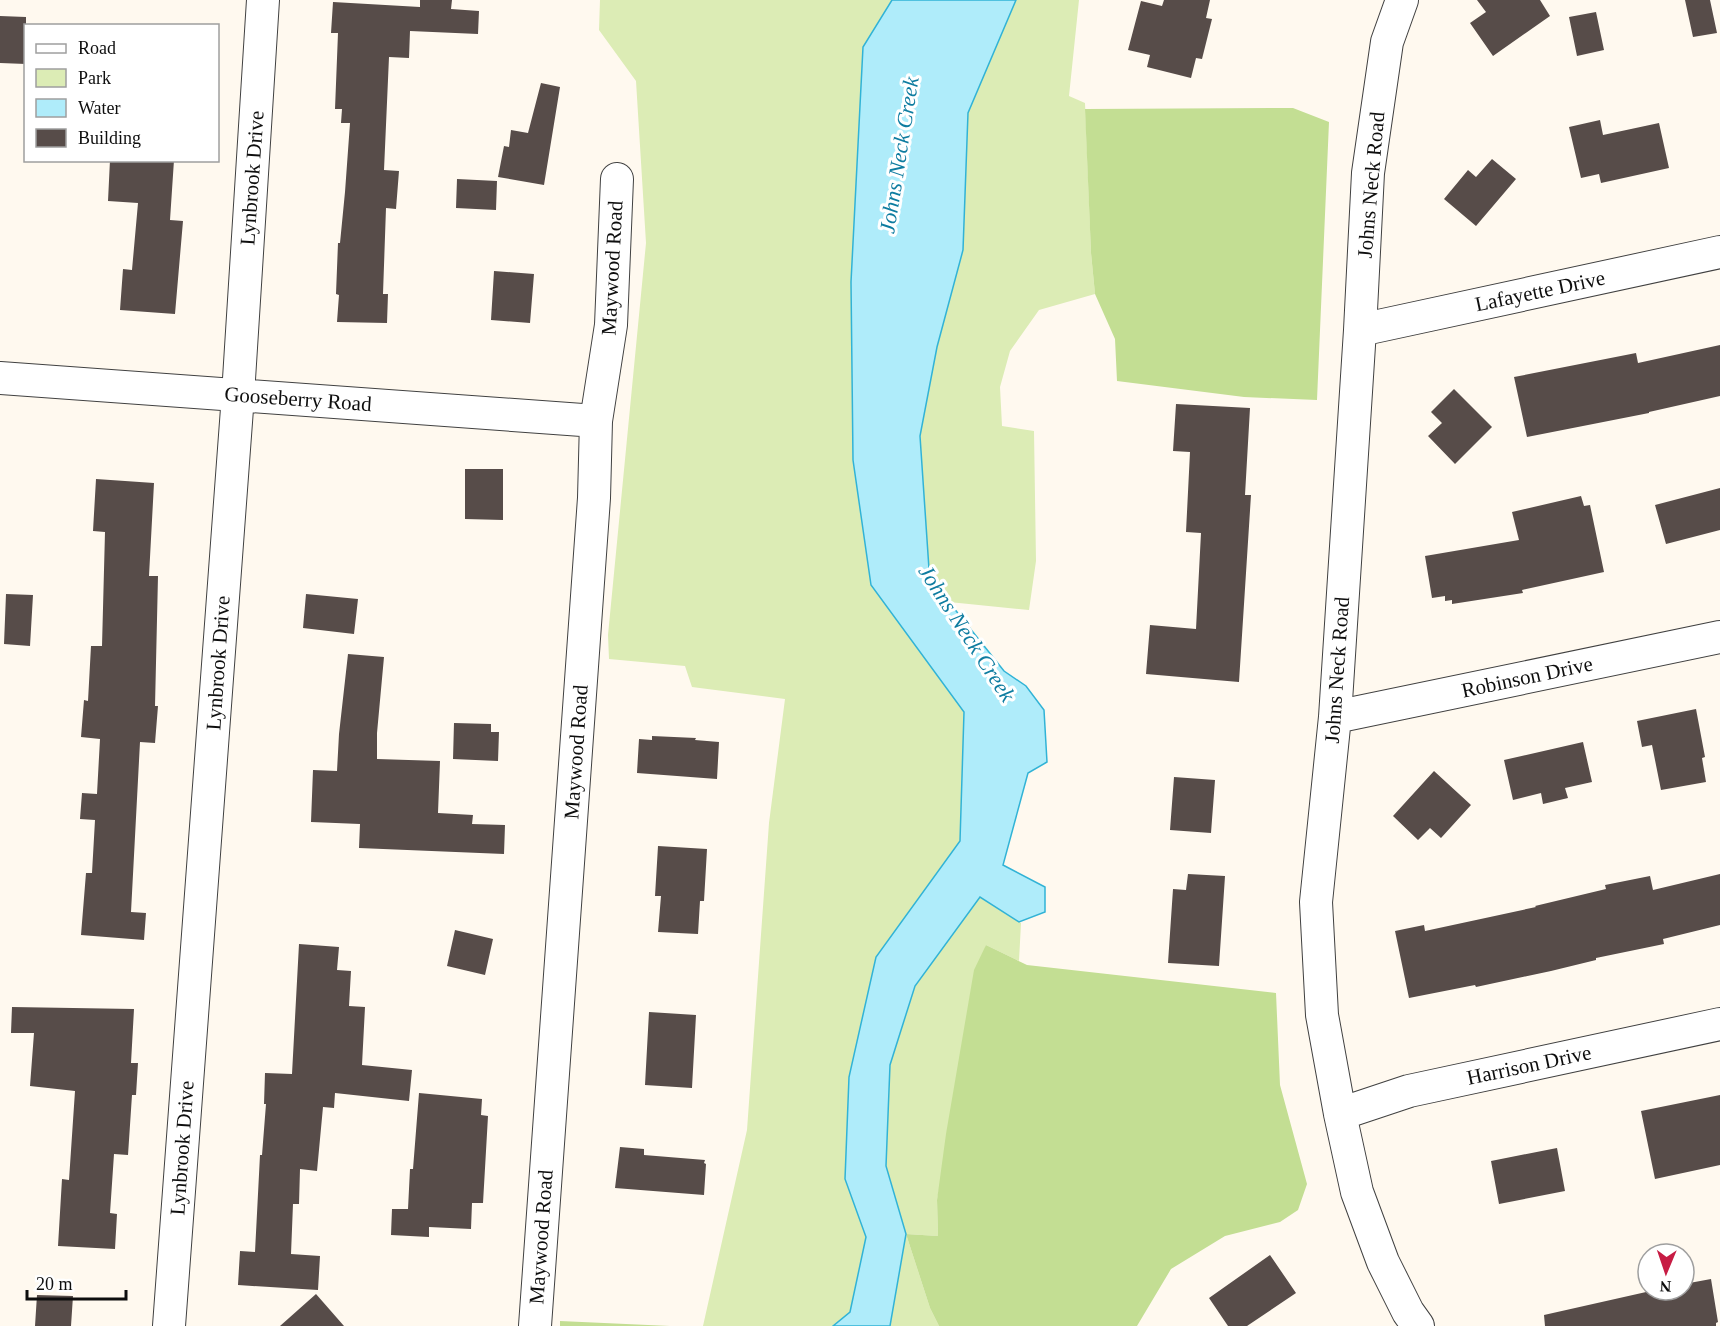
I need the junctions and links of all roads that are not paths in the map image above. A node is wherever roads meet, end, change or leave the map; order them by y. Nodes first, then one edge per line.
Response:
1 (262, 0) edge
2 (1402, 0) edge
3 (617, 179) dead end
4 (1720, 252) edge
5 (1360, 330) junction
6 (0, 378) edge
7 (238, 395) junction
8 (596, 421) junction
9 (1720, 637) edge
10 (1335, 717) junction
11 (1720, 1024) edge
12 (1340, 1114) junction
13 (169, 1326) edge
14 (535, 1326) edge
15 (1418, 1326) edge

1 - 7 street, Lynbrook Drive
2 - 5 street, Johns Neck Road
3 - 8 street, Maywood Road
4 - 5 street, Lafayette Drive
5 - 10 street, Johns Neck Road
6 - 7 street, Gooseberry Road
7 - 8 street, Gooseberry Road
7 - 13 street, Lynbrook Drive
8 - 14 street, Maywood Road
9 - 10 street, Robinson Drive
10 - 12 street, Johns Neck Road
11 - 12 street, Harrison Drive
12 - 15 street, Johns Neck Road

